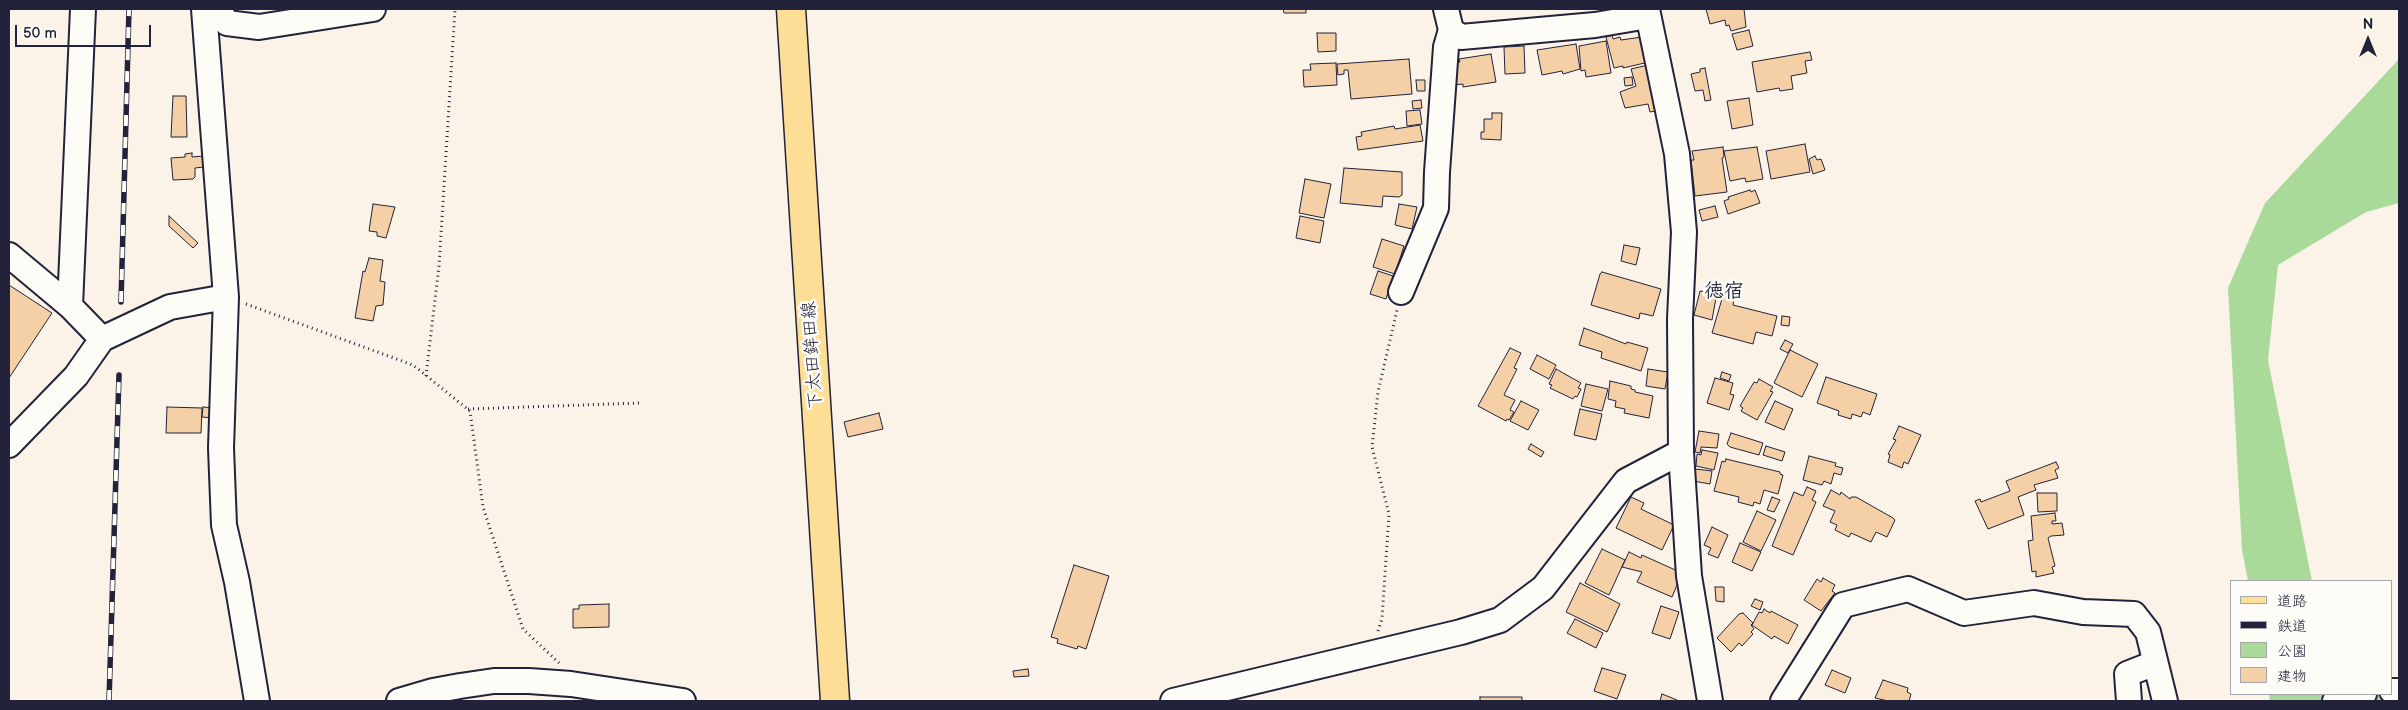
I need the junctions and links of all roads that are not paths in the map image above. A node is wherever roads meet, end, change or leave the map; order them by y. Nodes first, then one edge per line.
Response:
1 (83, 9) edge
2 (204, 9) edge
3 (218, 9) edge
4 (373, 9) edge
5 (791, 9) edge
6 (1648, 12) edge
7 (1448, 19) edge
8 (9, 255) edge
9 (1401, 292) road end
10 (226, 297) junction
11 (70, 306) junction
12 (102, 339) junction
13 (9, 444) edge
14 (1681, 452) junction
15 (2155, 663) junction
16 (2360, 695) edge
17 (257, 701) edge
18 (400, 701) edge
19 (683, 701) edge
20 (835, 701) edge
21 (1173, 701) edge
22 (1710, 701) edge
23 (1783, 701) edge
24 (2128, 701) edge
25 (2165, 701) edge
26 (2335, 701) edge

1 - 11 street
2 - 10 street
3 - 4 street
5 - 20 main road, 下太田鉾田線
6 - 7 street
6 - 14 street
7 - 9 street
8 - 11 street
10 - 12 street
10 - 17 street
11 - 12 street
12 - 13 street
14 - 21 street
14 - 22 street
15 - 23 street
15 - 24 street
15 - 25 street
16 - 26 street
18 - 19 street

